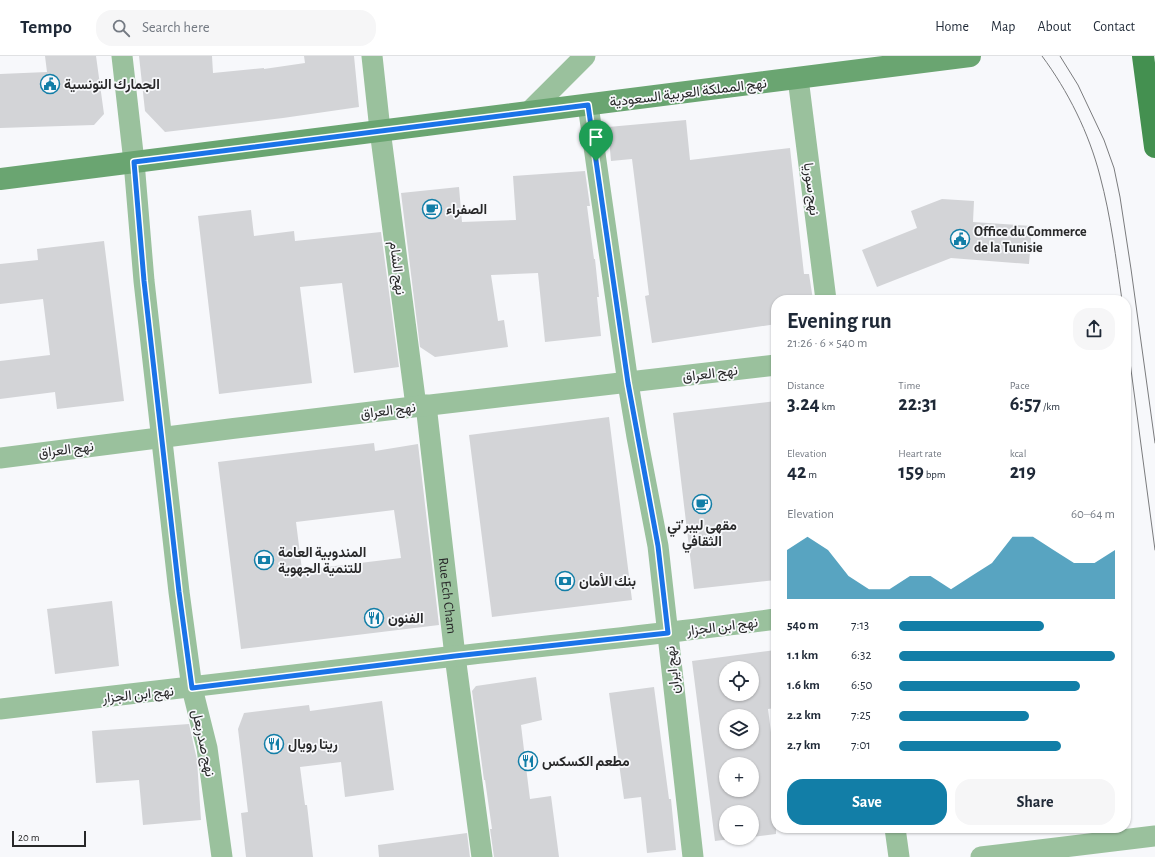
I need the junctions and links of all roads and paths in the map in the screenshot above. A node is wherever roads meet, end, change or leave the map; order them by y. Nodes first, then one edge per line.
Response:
1 (122, 56) edge
2 (372, 56) edge
3 (585, 56) edge
4 (970, 56) edge
5 (1143, 56) edge
6 (798, 78) junction
7 (588, 105) junction
8 (529, 112) junction
9 (380, 130) junction
10 (1155, 147) edge
11 (134, 162) junction
12 (0, 179) edge
13 (825, 295) edge
14 (771, 366) edge
15 (628, 383) junction
16 (421, 406) junction
17 (161, 437) junction
18 (0, 458) edge
19 (771, 620) edge
20 (668, 633) junction
21 (455, 656) junction
22 (192, 688) junction
23 (0, 709) edge
24 (895, 833) edge
25 (1155, 836) edge
26 (222, 857) edge
27 (482, 857) edge
28 (693, 857) edge
29 (899, 857) edge
30 (981, 857) edge

1 - 11 street, نهج صدربعل
2 - 9 street, نهج الشام
3 - 8 street
4 - 6 main road, نهج المملكة العربية السعودية
5 - 10 main road
6 - 7 main road, نهج المملكة العربية السعودية
6 - 13 street, نهج سوريا
7 - 8 main road, نهج المملكة العربية السعودية
7 - 15 street, نهج ايران
8 - 9 main road, نهج المملكة العربية السعودية
9 - 11 main road, نهج المملكة العربية السعودية
9 - 16 street, نهج الشام
11 - 12 main road, نهج المملكة العربية السعودية
11 - 17 street, نهج صدربعل
14 - 15 street, نهج العراق
15 - 16 street, نهج العراق
15 - 20 street, نهج ايران
16 - 17 street, نهج العراق
16 - 21 street, Rue Ech Cham
17 - 18 street, نهج العراق
17 - 22 street, نهج صدربعل
19 - 20 street, نهج ابن الجزار
20 - 21 street, نهج ابن الجزار
20 - 28 street, نهج ايران
21 - 22 street, نهج ابن الجزار
21 - 27 street, Rue Ech Cham
22 - 23 street, نهج ابن الجزار
22 - 26 street, نهج صدربعل
24 - 29 street
25 - 30 street

